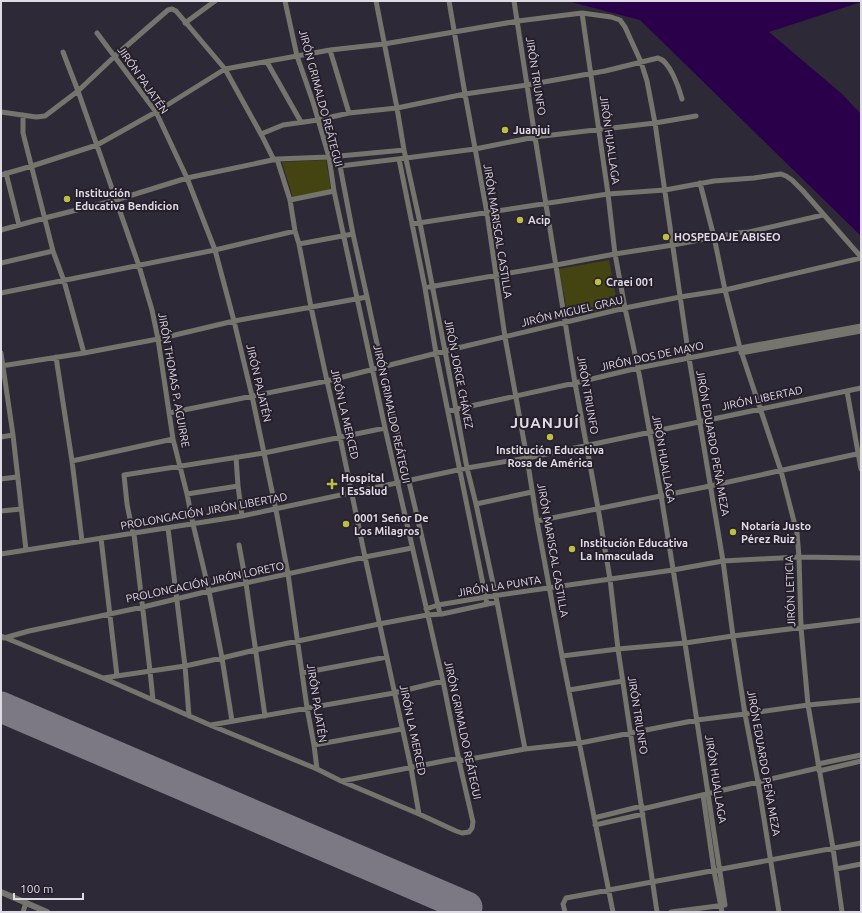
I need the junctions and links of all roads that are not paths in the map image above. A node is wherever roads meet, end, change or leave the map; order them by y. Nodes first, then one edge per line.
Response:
1 (215, 1) edge
2 (285, 1) edge
3 (376, 1) edge
4 (449, 1) edge
5 (514, 1) edge
6 (582, 13) junction
7 (518, 21) junction
8 (185, 23) junction
9 (454, 32) junction
10 (97, 33) dead end
11 (384, 44) junction
12 (330, 50) junction
13 (63, 52) dead end
14 (115, 56) junction
15 (297, 56) junction
16 (267, 62) junction
17 (641, 62) junction
18 (225, 69) junction
19 (590, 73) junction
20 (527, 85) junction
21 (78, 91) junction
22 (465, 94) junction
23 (682, 99) dead end
24 (397, 108) junction
25 (1, 112) edge
26 (156, 112) junction
27 (348, 113) junction
28 (23, 115) junction
29 (696, 116) dead end
30 (318, 120) junction
31 (301, 122) junction
32 (655, 123) junction
33 (598, 129) junction
34 (261, 134) junction
35 (535, 137) junction
36 (97, 145) junction
37 (475, 149) junction
38 (404, 150) junction
39 (328, 157) junction
40 (406, 158) junction
41 (399, 159) junction
42 (275, 160) junction
43 (32, 166) junction
44 (340, 166) junction
45 (4, 174) edge
46 (187, 178) junction
47 (700, 183) junction
48 (665, 190) junction
49 (334, 191) junction
50 (608, 194) junction
51 (116, 200) junction
52 (290, 200) junction
53 (546, 204) junction
54 (487, 213) junction
55 (824, 215) junction
56 (45, 218) junction
57 (420, 223) junction
58 (412, 224) junction
59 (19, 225) junction
60 (1, 230) edge
61 (295, 231) junction
62 (353, 234) junction
63 (344, 235) junction
64 (714, 237) junction
65 (300, 244) junction
66 (673, 245) junction
67 (215, 250) junction
68 (53, 251) junction
69 (615, 254) junction
70 (861, 257) edge
71 (1, 263) edge
72 (556, 265) junction
73 (138, 266) junction
74 (496, 276) junction
75 (64, 281) junction
76 (432, 287) junction
77 (425, 288) junction
78 (725, 290) junction
79 (1, 293) edge
80 (367, 297) junction
81 (680, 297) junction
82 (357, 299) junction
83 (311, 307) junction
84 (625, 308) junction
85 (234, 321) junction
86 (565, 322) junction
87 (861, 326) edge
88 (861, 331) edge
89 (505, 337) junction
90 (158, 339) junction
91 (741, 350) junction
92 (445, 351) junction
93 (84, 353) junction
94 (436, 353) junction
95 (1, 354) edge
96 (56, 357) junction
97 (689, 358) junction
98 (2, 366) edge
99 (382, 367) junction
100 (638, 368) junction
101 (372, 370) junction
102 (327, 381) junction
103 (575, 383) junction
104 (861, 388) edge
105 (847, 391) junction
106 (252, 396) junction
107 (516, 396) junction
108 (456, 409) junction
109 (761, 409) junction
110 (448, 411) junction
111 (169, 412) junction
112 (699, 422) junction
113 (385, 428) junction
114 (650, 432) junction
115 (13, 435) junction
116 (1, 437) edge
117 (340, 437) junction
118 (174, 439) junction
119 (586, 445) junction
120 (264, 453) junction
121 (859, 453) edge
122 (236, 457) junction
123 (527, 458) junction
124 (72, 461) junction
125 (180, 466) junction
126 (467, 468) junction
127 (861, 469) edge
128 (460, 470) junction
129 (782, 471) junction
130 (17, 477) junction
131 (1, 479) edge
132 (409, 481) junction
133 (397, 483) junction
134 (238, 486) junction
135 (710, 486) junction
136 (532, 492) junction
137 (351, 493) junction
138 (187, 494) junction
139 (661, 495) junction
140 (476, 504) junction
141 (598, 508) junction
142 (22, 509) junction
143 (276, 510) junction
144 (1, 512) edge
145 (242, 516) junction
146 (537, 521) junction
147 (192, 524) junction
148 (168, 528) junction
149 (133, 534) junction
150 (101, 538) junction
151 (82, 541) junction
152 (239, 545) dead end
153 (412, 548) junction
154 (26, 550) junction
155 (1, 554) edge
156 (365, 557) junction
157 (799, 557) junction
158 (861, 558) edge
159 (723, 561) junction
160 (673, 570) junction
161 (288, 574) junction
162 (610, 579) junction
163 (246, 583) junction
164 (549, 588) junction
165 (208, 592) junction
166 (486, 597) junction
167 (176, 599) junction
168 (496, 599) junction
169 (487, 604) junction
170 (438, 606) junction
171 (143, 607) junction
172 (427, 612) junction
173 (109, 614) junction
174 (440, 614) junction
175 (861, 620) edge
176 (379, 624) junction
177 (801, 628) junction
178 (733, 636) junction
179 (2, 637) edge
180 (297, 641) junction
181 (685, 643) junction
182 (618, 648) junction
183 (255, 650) junction
184 (562, 656) junction
185 (387, 657) junction
186 (222, 658) junction
187 (184, 666) junction
188 (150, 671) junction
189 (302, 673) junction
190 (117, 676) junction
191 (103, 678) junction
192 (623, 680) junction
193 (443, 681) junction
194 (569, 690) junction
195 (394, 693) junction
196 (153, 700) junction
197 (861, 700) edge
198 (808, 705) junction
199 (307, 708) junction
200 (745, 714) junction
201 (189, 716) junction
202 (265, 716) junction
203 (697, 720) junction
204 (232, 721) junction
205 (210, 725) junction
206 (402, 729) junction
207 (631, 733) junction
208 (580, 743) junction
209 (314, 745) junction
210 (525, 749) junction
211 (861, 754) edge
212 (459, 760) junction
213 (861, 761) edge
214 (411, 768) junction
215 (818, 768) junction
216 (317, 769) junction
217 (341, 781) junction
218 (758, 782) junction
219 (706, 794) junction
220 (642, 810) junction
221 (419, 814) junction
222 (594, 818) junction
223 (595, 825) junction
224 (861, 843) edge
225 (833, 848) junction
226 (771, 860) junction
227 (861, 864) edge
228 (836, 869) junction
229 (717, 870) junction
230 (653, 881) junction
231 (609, 890) junction
232 (1, 892) edge
233 (26, 903) junction
234 (721, 905) junction
235 (23, 912) edge
236 (47, 912) edge
237 (565, 912) edge
238 (613, 912) edge
239 (657, 912) edge
240 (671, 912) edge
241 (722, 912) edge
242 (780, 912) edge
243 (842, 912) edge

1 - 8 street
2 - 15 street, JIRÓN GRIMALDO REÁTEGUI
3 - 11 street, JIRÓN JORGE CHÁVEZ
4 - 9 street, JIRÓN MARISCAL CASTILLA
5 - 7 street, JIRÓN TRIUNFO
6 - 7 street
6 - 17 street, JIRÓN EDUARDO PEÑA MEZA
6 - 19 street, JIRÓN HUALLAGA
7 - 9 street
7 - 20 street, JIRÓN TRIUNFO
8 - 14 street, JIRÓN LA MERCED
8 - 18 street, JIRÓN LA MERCED
9 - 11 street
9 - 22 street, JIRÓN MARISCAL CASTILLA
10 - 14 street, JIRÓN PAJATÉN
11 - 12 street
11 - 24 street, JIRÓN JORGE CHÁVEZ
12 - 15 street
12 - 27 street
13 - 21 street, JIRÓN THOMAS P. AGUIRRE
14 - 21 street
14 - 26 street, JIRÓN PAJATÉN
15 - 16 street
15 - 30 street, JIRÓN GRIMALDO REÁTEGUI
16 - 18 street
16 - 31 street
17 - 19 street
17 - 23 street
17 - 32 street, JIRÓN EDUARDO PEÑA MEZA
18 - 26 street
18 - 34 street, JIRÓN LA MERCED
19 - 20 street
19 - 33 street, JIRÓN HUALLAGA
20 - 22 street
20 - 35 street, JIRÓN TRIUNFO
21 - 28 street
21 - 36 street, JIRÓN THOMAS P. AGUIRRE
22 - 24 street
22 - 37 street, JIRÓN MARISCAL CASTILLA
24 - 27 street
24 - 38 street, JIRÓN JORGE CHÁVEZ
25 - 28 street
26 - 36 street
26 - 46 street, JIRÓN PAJATÉN
27 - 30 street
28 - 43 street
29 - 32 street
30 - 31 street
30 - 39 street, JIRÓN GRIMALDO REÁTEGUI
31 - 34 street
32 - 33 street
32 - 48 street, JIRÓN EDUARDO PEÑA MEZA
33 - 35 street
33 - 50 street, JIRÓN HUALLAGA
34 - 42 street, JIRÓN LA MERCED
35 - 37 street
35 - 53 street, JIRÓN TRIUNFO
36 - 43 street
36 - 51 street, JIRÓN THOMAS P. AGUIRRE
37 - 40 street
37 - 54 street, JIRÓN MARISCAL CASTILLA
38 - 39 street
38 - 40 street, JIRÓN JORGE CHÁVEZ
39 - 42 street
39 - 44 street
39 - 49 street, JIRÓN GRIMALDO REÁTEGUI
40 - 41 street
40 - 57 street, JIRÓN JORGE CHÁVEZ
41 - 44 street
41 - 58 street, JIRÓN JORGE CHÁVEZ
42 - 46 street
42 - 52 street, JIRÓN LA MERCED
43 - 45 street
43 - 56 street
44 - 62 street, JIRÓN GRIMALDO REÁTEGUI
45 - 59 street
46 - 51 street
46 - 67 street, JIRÓN PAJATÉN
47 - 48 street
47 - 55 street
47 - 64 street, JIRÓN LETICIA
48 - 50 street
48 - 66 street, JIRÓN EDUARDO PEÑA MEZA
49 - 52 street
49 - 63 street, JIRÓN GRIMALDO REÁTEGUI
50 - 53 street
50 - 69 street, JIRÓN HUALLAGA
51 - 56 street
51 - 73 street, JIRÓN THOMAS P. AGUIRRE
52 - 61 street, JIRÓN LA MERCED
53 - 54 street
53 - 72 street, JIRÓN TRIUNFO
54 - 57 street
54 - 74 street, JIRÓN MARISCAL CASTILLA
55 - 64 street
55 - 70 street
56 - 59 street
56 - 68 street
57 - 58 street
57 - 76 street, JIRÓN JORGE CHÁVEZ
58 - 77 street, JIRÓN JORGE CHÁVEZ
59 - 60 street
61 - 65 street, JIRÓN LA MERCED
61 - 67 street
62 - 63 street
62 - 80 street, JIRÓN GRIMALDO REÁTEGUI
63 - 65 street
63 - 82 street, JIRÓN GRIMALDO REÁTEGUI
64 - 66 street
64 - 78 street, JIRÓN LETICIA
65 - 83 street, JIRÓN LA MERCED
66 - 69 street
66 - 81 street, JIRÓN EDUARDO PEÑA MEZA
67 - 73 street
67 - 85 street, JIRÓN PAJATÉN
68 - 71 street
68 - 75 street
69 - 72 street
69 - 84 street, JIRÓN HUALLAGA
70 - 78 street, JIRÓN MIGUEL GRAU
72 - 74 street
72 - 86 street, JIRÓN TRIUNFO
73 - 75 street
73 - 90 street, JIRÓN THOMAS P. AGUIRRE
74 - 76 street
74 - 89 street, JIRÓN MARISCAL CASTILLA
75 - 79 street
75 - 93 street
76 - 77 street
76 - 92 street, JIRÓN JORGE CHÁVEZ
77 - 94 street, JIRÓN JORGE CHÁVEZ
78 - 81 street, JIRÓN MIGUEL GRAU
78 - 91 street, JIRÓN LETICIA
80 - 82 street
80 - 99 street, JIRÓN GRIMALDO REÁTEGUI
81 - 84 street, JIRÓN MIGUEL GRAU
81 - 97 street, JIRÓN EDUARDO PEÑA MEZA
82 - 83 street
82 - 101 street, JIRÓN GRIMALDO REÁTEGUI
83 - 85 street
83 - 102 street, JIRÓN LA MERCED
84 - 86 street, JIRÓN MIGUEL GRAU
84 - 100 street, JIRÓN HUALLAGA
85 - 90 street
85 - 106 street, JIRÓN PAJATÉN
86 - 89 street, JIRÓN MIGUEL GRAU
86 - 103 street, JIRÓN TRIUNFO
87 - 91 street, JIRÓN DOS DE MAYO
88 - 91 street, JIRÓN DOS DE MAYO
89 - 92 street, JIRÓN MIGUEL GRAU
89 - 107 street, JIRÓN MARISCAL CASTILLA
90 - 93 street
90 - 111 street, JIRÓN THOMAS P. AGUIRRE
91 - 97 street, JIRÓN DOS DE MAYO
91 - 109 street, JIRÓN LETICIA
92 - 94 street, JIRÓN MIGUEL GRAU
92 - 108 street, JIRÓN JORGE CHÁVEZ
93 - 96 street
94 - 99 street, JIRÓN MIGUEL GRAU
94 - 110 street, JIRÓN JORGE CHÁVEZ
95 - 98 street
96 - 98 street
96 - 124 street
97 - 100 street, JIRÓN DOS DE MAYO
97 - 112 street, JIRÓN EDUARDO PEÑA MEZA
98 - 115 street
99 - 101 street, JIRÓN MIGUEL GRAU
99 - 132 street, JIRÓN GRIMALDO REÁTEGUI
100 - 103 street, JIRÓN DOS DE MAYO
100 - 114 street, JIRÓN HUALLAGA
101 - 102 street, JIRÓN MIGUEL GRAU
101 - 113 street, JIRÓN GRIMALDO REÁTEGUI
102 - 106 street, JIRÓN MIGUEL GRAU
102 - 117 street, JIRÓN LA MERCED
103 - 107 street, JIRÓN DOS DE MAYO
103 - 119 street, JIRÓN TRIUNFO
104 - 105 street, JIRÓN LIBERTAD
105 - 109 street, JIRÓN LIBERTAD
105 - 121 street
106 - 111 street, JIRÓN MIGUEL GRAU
106 - 120 street, JIRÓN PAJATÉN
107 - 108 street, JIRÓN DOS DE MAYO
107 - 123 street, JIRÓN MARISCAL CASTILLA
108 - 110 street, JIRÓN DOS DE MAYO
108 - 126 street, JIRÓN JORGE CHÁVEZ
109 - 112 street, JIRÓN LIBERTAD
109 - 129 street, JIRÓN LETICIA
110 - 128 street, JIRÓN JORGE CHÁVEZ
111 - 118 street, JIRÓN THOMAS P. AGUIRRE
112 - 114 street, JIRÓN LIBERTAD
112 - 135 street, JIRÓN EDUARDO PEÑA MEZA
113 - 117 street
113 - 133 street, JIRÓN GRIMALDO REÁTEGUI
114 - 119 street, JIRÓN LIBERTAD
114 - 139 street, JIRÓN HUALLAGA
115 - 116 street
115 - 130 street
117 - 120 street
117 - 137 street, JIRÓN LA MERCED
118 - 124 street
118 - 125 street, JIRÓN THOMAS P. AGUIRRE
119 - 123 street, JIRÓN LIBERTAD
119 - 141 street, JIRÓN TRIUNFO
120 - 122 street
120 - 143 street, JIRÓN PAJATÉN
121 - 127 street
121 - 129 street
122 - 125 street
122 - 134 street
123 - 126 street, JIRÓN LIBERTAD
123 - 136 street, JIRÓN MARISCAL CASTILLA
124 - 151 street
125 - 138 street, JIRÓN THOMAS P. AGUIRRE
125 - 149 street
126 - 128 street, JIRÓN LIBERTAD
126 - 140 street, JIRÓN JORGE CHÁVEZ
128 - 132 street, JIRÓN LIBERTAD
128 - 166 street, JIRÓN JORGE CHÁVEZ
129 - 135 street
129 - 157 street, JIRÓN LETICIA
130 - 131 street
130 - 142 street
132 - 133 street, PROLONGACIÓN JIRÓN LIBERTAD
132 - 170 street, JIRÓN GRIMALDO REÁTEGUI
133 - 137 street, PROLONGACIÓN JIRÓN LIBERTAD
133 - 153 street, JIRÓN GRIMALDO REÁTEGUI
134 - 138 street
134 - 145 street
135 - 139 street
135 - 159 street, JIRÓN EDUARDO PEÑA MEZA
136 - 140 street
136 - 146 street, JIRÓN MARISCAL CASTILLA
137 - 143 street, PROLONGACIÓN JIRÓN LIBERTAD
137 - 156 street, JIRÓN LA MERCED
138 - 147 street, JIRÓN THOMAS P. AGUIRRE
139 - 141 street
139 - 160 street, JIRÓN HUALLAGA
140 - 168 street, JIRÓN JORGE CHÁVEZ
141 - 146 street
141 - 162 street, JIRÓN TRIUNFO
142 - 144 street
142 - 154 street
143 - 145 street, PROLONGACIÓN JIRÓN LIBERTAD
143 - 161 street, JIRÓN PAJATÉN
145 - 147 street, PROLONGACIÓN JIRÓN LIBERTAD
146 - 164 street, JIRÓN MARISCAL CASTILLA
147 - 148 street, PROLONGACIÓN JIRÓN LIBERTAD
147 - 165 street, JIRÓN THOMAS P. AGUIRRE
148 - 149 street, PROLONGACIÓN JIRÓN LIBERTAD
148 - 167 street
149 - 150 street, PROLONGACIÓN JIRÓN LIBERTAD
149 - 171 street
150 - 151 street, PROLONGACIÓN JIRÓN LIBERTAD
150 - 173 street
151 - 154 street, PROLONGACIÓN JIRÓN LIBERTAD
152 - 163 street
153 - 156 street, PROLONGACIÓN JIRÓN LORETO
153 - 172 street, JIRÓN GRIMALDO REÁTEGUI
154 - 155 street, PROLONGACIÓN JIRÓN LIBERTAD
156 - 161 street, PROLONGACIÓN JIRÓN LORETO
156 - 176 street, JIRÓN LA MERCED
157 - 158 street, JIRÓN LA PUNTA
157 - 159 street, JIRÓN LA PUNTA
157 - 177 street, JIRÓN LETICIA
159 - 160 street, JIRÓN LA PUNTA
159 - 178 street, JIRÓN EDUARDO PEÑA MEZA
160 - 162 street, JIRÓN LA PUNTA
160 - 181 street, JIRÓN HUALLAGA
161 - 163 street, PROLONGACIÓN JIRÓN LORETO
161 - 180 street, JIRÓN PAJATÉN
162 - 164 street, JIRÓN LA PUNTA
162 - 182 street, JIRÓN TRIUNFO
163 - 165 street, PROLONGACIÓN JIRÓN LORETO
163 - 183 street
164 - 168 street, JIRÓN LA PUNTA
164 - 184 street, JIRÓN MARISCAL CASTILLA
165 - 167 street, PROLONGACIÓN JIRÓN LORETO
165 - 186 street, JIRÓN THOMAS P. AGUIRRE
166 - 168 street, JIRÓN LA PUNTA
166 - 169 street, JIRÓN JORGE CHÁVEZ
166 - 170 street, JIRÓN LA PUNTA
167 - 171 street, PROLONGACIÓN JIRÓN LORETO
167 - 187 street
168 - 169 street, JIRÓN LA PUNTA
168 - 210 street, JIRÓN JORGE CHÁVEZ
169 - 174 street, JIRÓN LA PUNTA
170 - 172 street, JIRÓN LA PUNTA
170 - 174 street, JIRÓN GRIMALDO REÁTEGUI
171 - 173 street, PROLONGACIÓN JIRÓN LORETO
171 - 188 street
172 - 174 street, JIRÓN LA PUNTA
172 - 176 street
172 - 193 street, JIRÓN GRIMALDO REÁTEGUI
173 - 179 street, PROLONGACIÓN JIRÓN LORETO
173 - 190 street
175 - 177 street
176 - 180 street
176 - 185 street, JIRÓN LA MERCED
177 - 178 street
177 - 198 street, JIRÓN LETICIA
178 - 181 street
178 - 200 street, JIRÓN EDUARDO PEÑA MEZA
179 - 191 street
180 - 183 street
180 - 189 street, JIRÓN PAJATÉN
181 - 182 street
181 - 203 street, JIRÓN HUALLAGA
182 - 184 street
182 - 192 street, JIRÓN TRIUNFO
183 - 186 street
183 - 202 street
184 - 194 street, JIRÓN MARISCAL CASTILLA
185 - 189 street
185 - 195 street, JIRÓN LA MERCED
186 - 187 street
186 - 204 street, JIRÓN THOMAS P. AGUIRRE
187 - 188 street
187 - 201 street
188 - 190 street
188 - 196 street
189 - 199 street, JIRÓN PAJATÉN
190 - 191 street
191 - 196 street
192 - 194 street
192 - 207 street, JIRÓN TRIUNFO
193 - 195 street
193 - 212 street, JIRÓN GRIMALDO REÁTEGUI
194 - 208 street, JIRÓN MARISCAL CASTILLA
195 - 199 street
195 - 206 street, JIRÓN LA MERCED
196 - 201 street
197 - 198 street
198 - 200 street
198 - 215 street, JIRÓN LETICIA
199 - 202 street
199 - 209 street, JIRÓN PAJATÉN
200 - 203 street
200 - 218 street, JIRÓN EDUARDO PEÑA MEZA
201 - 205 street
202 - 204 street
203 - 207 street
203 - 219 street, JIRÓN HUALLAGA
204 - 205 street
205 - 216 street
206 - 209 street
206 - 214 street, JIRÓN LA MERCED
207 - 208 street
207 - 220 street, JIRÓN TRIUNFO
208 - 210 street
208 - 222 street, JIRÓN MARISCAL CASTILLA
209 - 216 street, JIRÓN PAJATÉN
210 - 212 street
211 - 215 street
212 - 214 street
212 - 221 street, JIRÓN GRIMALDO REÁTEGUI
213 - 215 street
214 - 217 street
214 - 221 street, JIRÓN LA MERCED
215 - 218 street
215 - 225 street, JIRÓN LETICIA
216 - 217 street
217 - 221 street
218 - 219 street
218 - 226 street, JIRÓN EDUARDO PEÑA MEZA
219 - 220 street
219 - 229 street, JIRÓN HUALLAGA
220 - 222 street
220 - 223 street
220 - 230 street, JIRÓN TRIUNFO
222 - 223 street, JIRÓN MARISCAL CASTILLA
223 - 231 street, JIRÓN MARISCAL CASTILLA
224 - 225 street
225 - 226 street
225 - 228 street, JIRÓN LETICIA
226 - 229 street
226 - 242 street, JIRÓN EDUARDO PEÑA MEZA
227 - 228 street
228 - 243 street, JIRÓN LETICIA
229 - 230 street
229 - 234 street, JIRÓN HUALLAGA
230 - 231 street
230 - 239 street, JIRÓN TRIUNFO
231 - 237 street
231 - 238 street, JIRÓN MARISCAL CASTILLA
232 - 233 street
233 - 235 street
233 - 236 street
234 - 240 street
234 - 241 street, JIRÓN HUALLAGA

